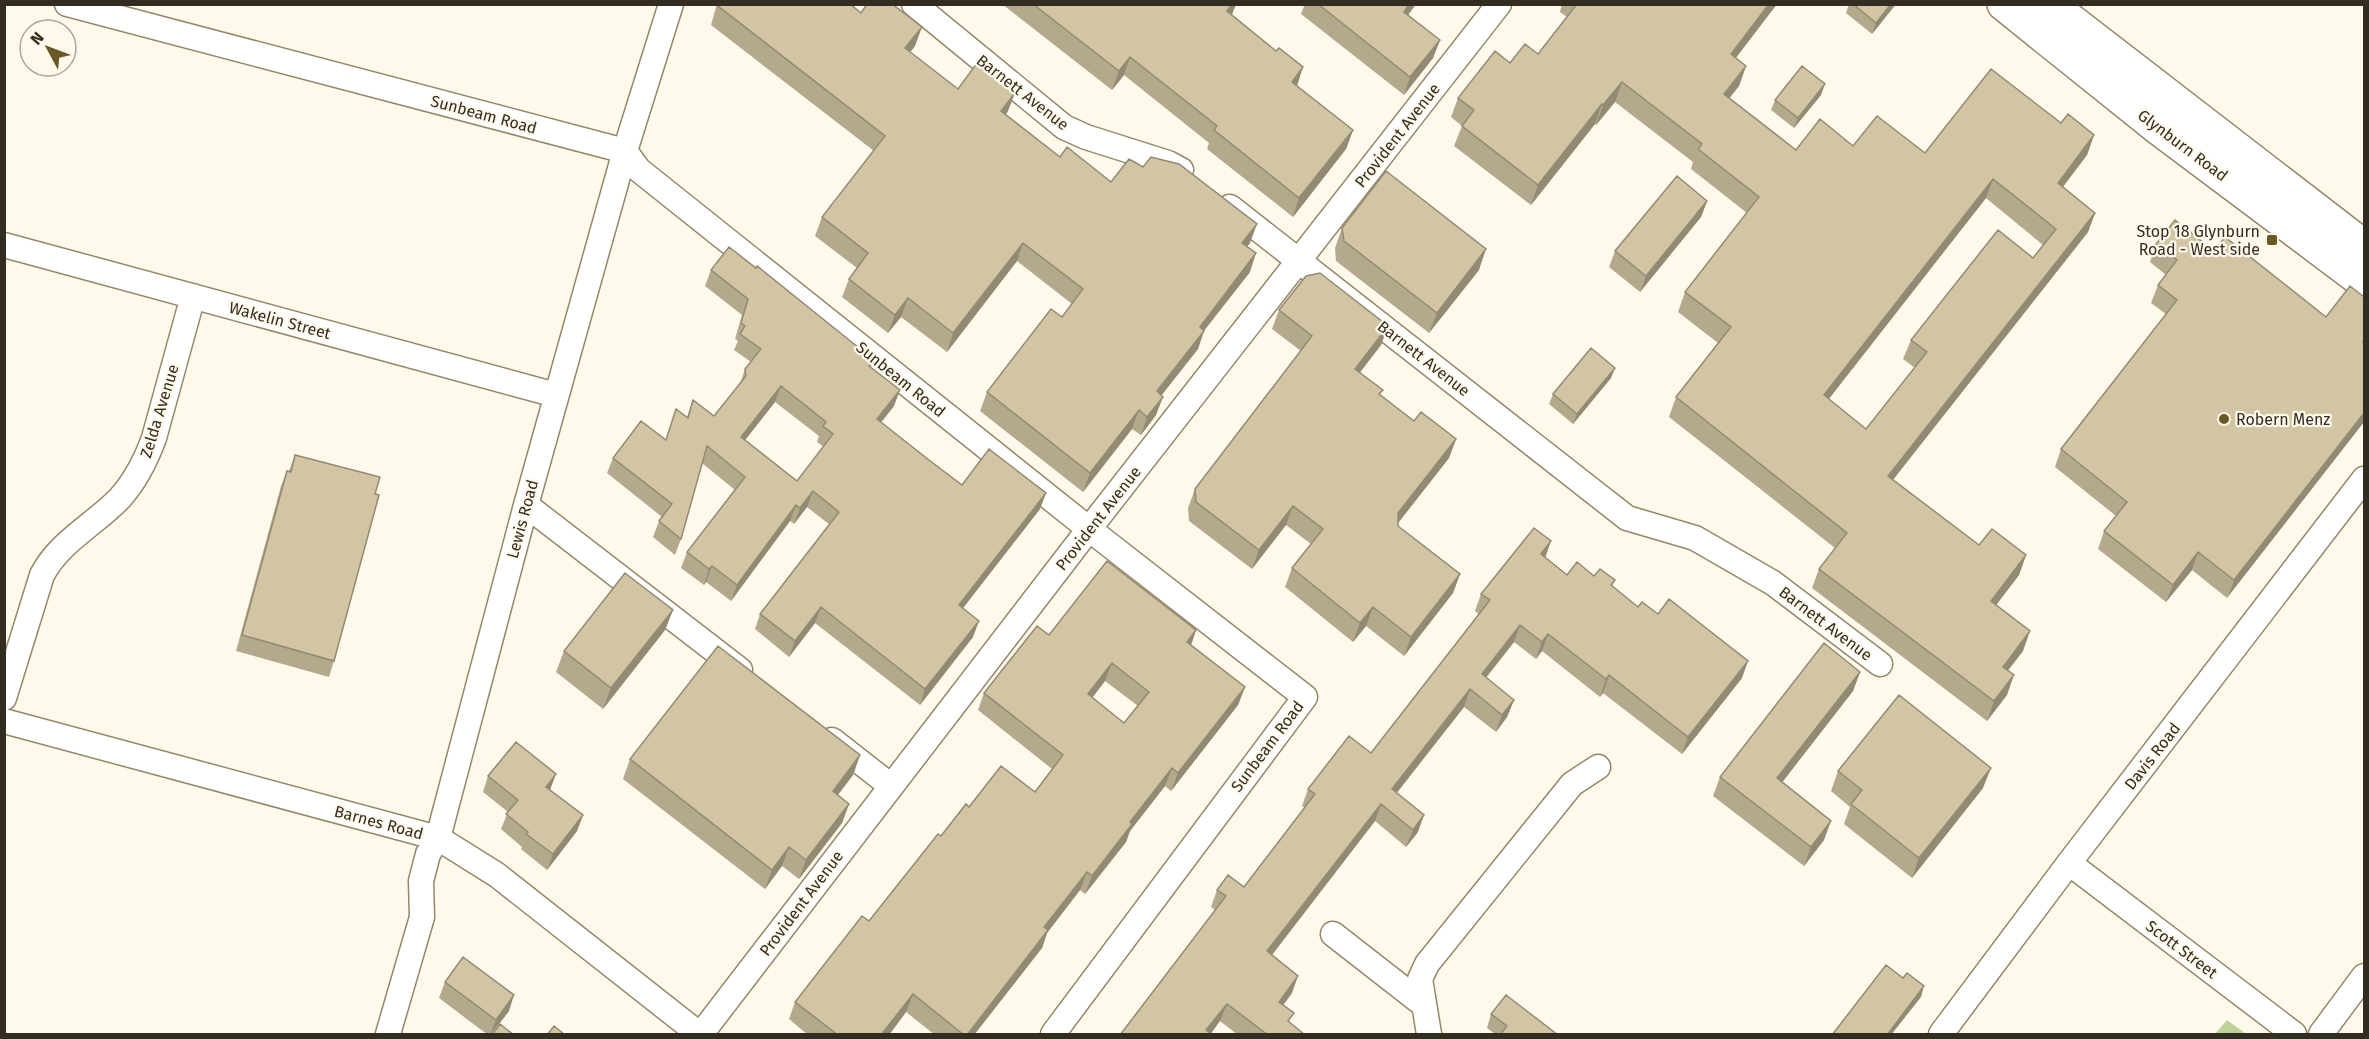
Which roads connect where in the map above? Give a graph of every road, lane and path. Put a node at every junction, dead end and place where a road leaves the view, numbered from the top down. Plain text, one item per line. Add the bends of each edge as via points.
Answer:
1 (67, 4) edge
2 (671, 4) edge
3 (914, 4) edge
4 (1499, 4) edge
5 (2004, 4) edge
6 (2049, 4) edge
7 (625, 151) junction
8 (4, 245) edge
9 (2364, 247) edge
10 (1299, 260) junction
11 (2364, 282) edge
12 (193, 296) junction
13 (556, 396) junction
14 (2364, 479) edge
15 (526, 505) junction
16 (1089, 529) junction
17 (1880, 664) dead end
18 (760, 685) edge
19 (4, 698) edge
20 (4, 721) edge
21 (816, 728) edge
22 (1598, 767) dead end
23 (891, 786) junction
24 (438, 837) junction
25 (2069, 862) junction
26 (1333, 934) dead end
27 (2364, 976) edge
28 (1424, 1005) junction
29 (388, 1035) edge
30 (700, 1035) edge
31 (1053, 1035) edge
32 (1429, 1035) edge
33 (1941, 1035) edge
34 (2294, 1035) edge
35 (2321, 1035) edge

1 - 7 street, Sunbeam Road
2 - 7 street, Lewis Road
3 - 10 street, Barnett Avenue via 1064,127 1168,163
4 - 10 street, Provident Avenue
5 - 11 main road, Glynburn Road via 2156,126
6 - 9 main road, Glynburn Road
7 - 13 street, Lewis Road
7 - 16 street, Sunbeam Road via 639,170
8 - 12 street, Wakelin Street
10 - 16 street, Provident Avenue
10 - 17 street, Barnett Avenue via 1627,518 1695,538 1773,583
12 - 13 street, Wakelin Street
12 - 19 street, Zelda Avenue via 147,456 119,499 50,559
13 - 15 street, Lewis Road
14 - 25 street, Davis Road
15 - 18 street
15 - 24 street, Lewis Road
16 - 23 street, Provident Avenue
16 - 31 street, Sunbeam Road via 1305,697
20 - 24 street, Barnes Road
21 - 23 street
22 - 28 street via 1572,784 1427,964 1420,979
23 - 30 street, Provident Avenue
24 - 29 street, Lewis Road via 428,854 421,881 422,916
24 - 30 street, Barnes Road via 497,874
25 - 33 street, Davis Road
25 - 34 street, Scott Street
26 - 28 street
27 - 35 street
28 - 32 street

